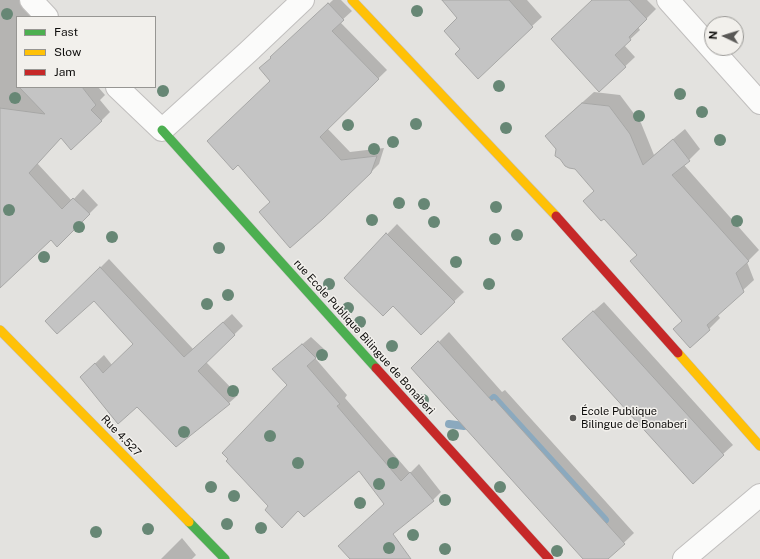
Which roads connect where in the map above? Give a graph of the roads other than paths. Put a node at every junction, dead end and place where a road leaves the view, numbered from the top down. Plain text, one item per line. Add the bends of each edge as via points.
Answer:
1 (31, 0) edge
2 (303, 0) edge
3 (352, 0) edge
4 (668, 0) edge
5 (46, 16) edge
6 (118, 88) edge
7 (760, 103) edge
8 (162, 130) junction
9 (0, 330) edge
10 (760, 446) edge
11 (760, 495) edge
12 (224, 559) edge
13 (549, 559) edge
14 (684, 559) edge

1 - 5 street
2 - 8 street
3 - 10 street via 563,223
4 - 7 street
6 - 8 street
8 - 13 street, rue Ecole Publique Bilingue de Bonaberi
9 - 12 street, Rue 4.527
11 - 14 street

